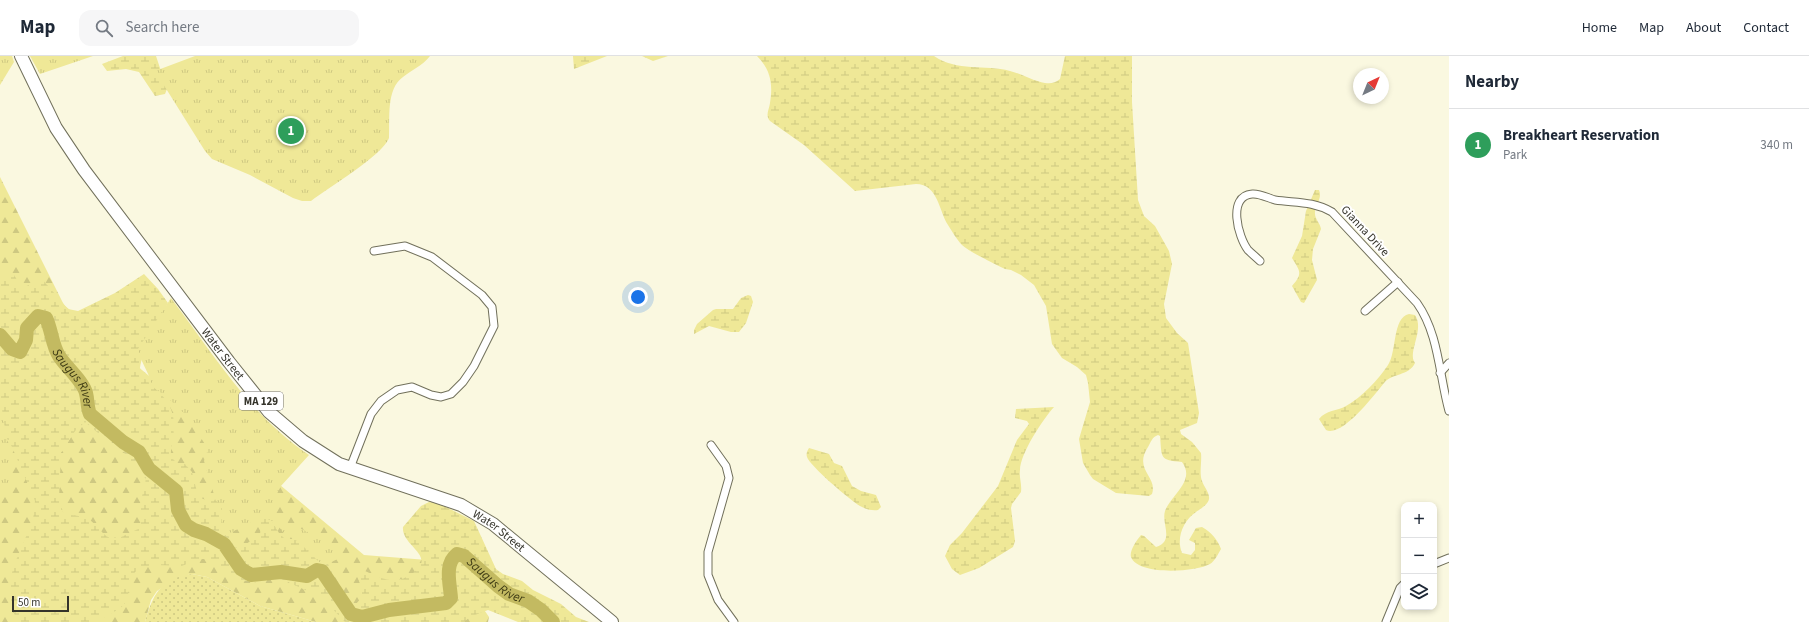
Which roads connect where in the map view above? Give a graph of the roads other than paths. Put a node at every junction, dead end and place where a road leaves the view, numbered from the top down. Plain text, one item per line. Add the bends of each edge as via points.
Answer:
1 (20, 56) edge
2 (374, 251) dead end
3 (1260, 260) dead end
4 (1398, 282) junction
5 (1365, 311) dead end
6 (1449, 363) edge
7 (1440, 373) junction
8 (1449, 411) edge
9 (711, 445) dead end
10 (350, 468) junction
11 (1449, 558) edge
12 (1437, 563) edge
13 (1401, 587) edge
14 (612, 622) edge
15 (734, 622) edge
16 (1386, 622) edge

1 - 10 main road, Water Street / MA 129 via 56,128 84,170 269,412 303,441 339,464
2 - 10 street via 406,246 432,257 482,295 492,306 494,326 474,366 451,394 441,397 412,387 397,390 381,401 371,414
3 - 4 street, Gianna Drive via 1248,249 1236,214 1237,203 1241,198 1253,193 1276,200 1314,204 1332,212
4 - 5 street
4 - 7 street, Gianna Drive via 1427,319
6 - 7 street
7 - 8 street, Gianna Drive
9 - 15 street via 726,466 729,478 708,552 708,575 718,600
10 - 14 main road, Water Street / MA 129 via 461,505 480,516
11 - 12 street
13 - 16 street

